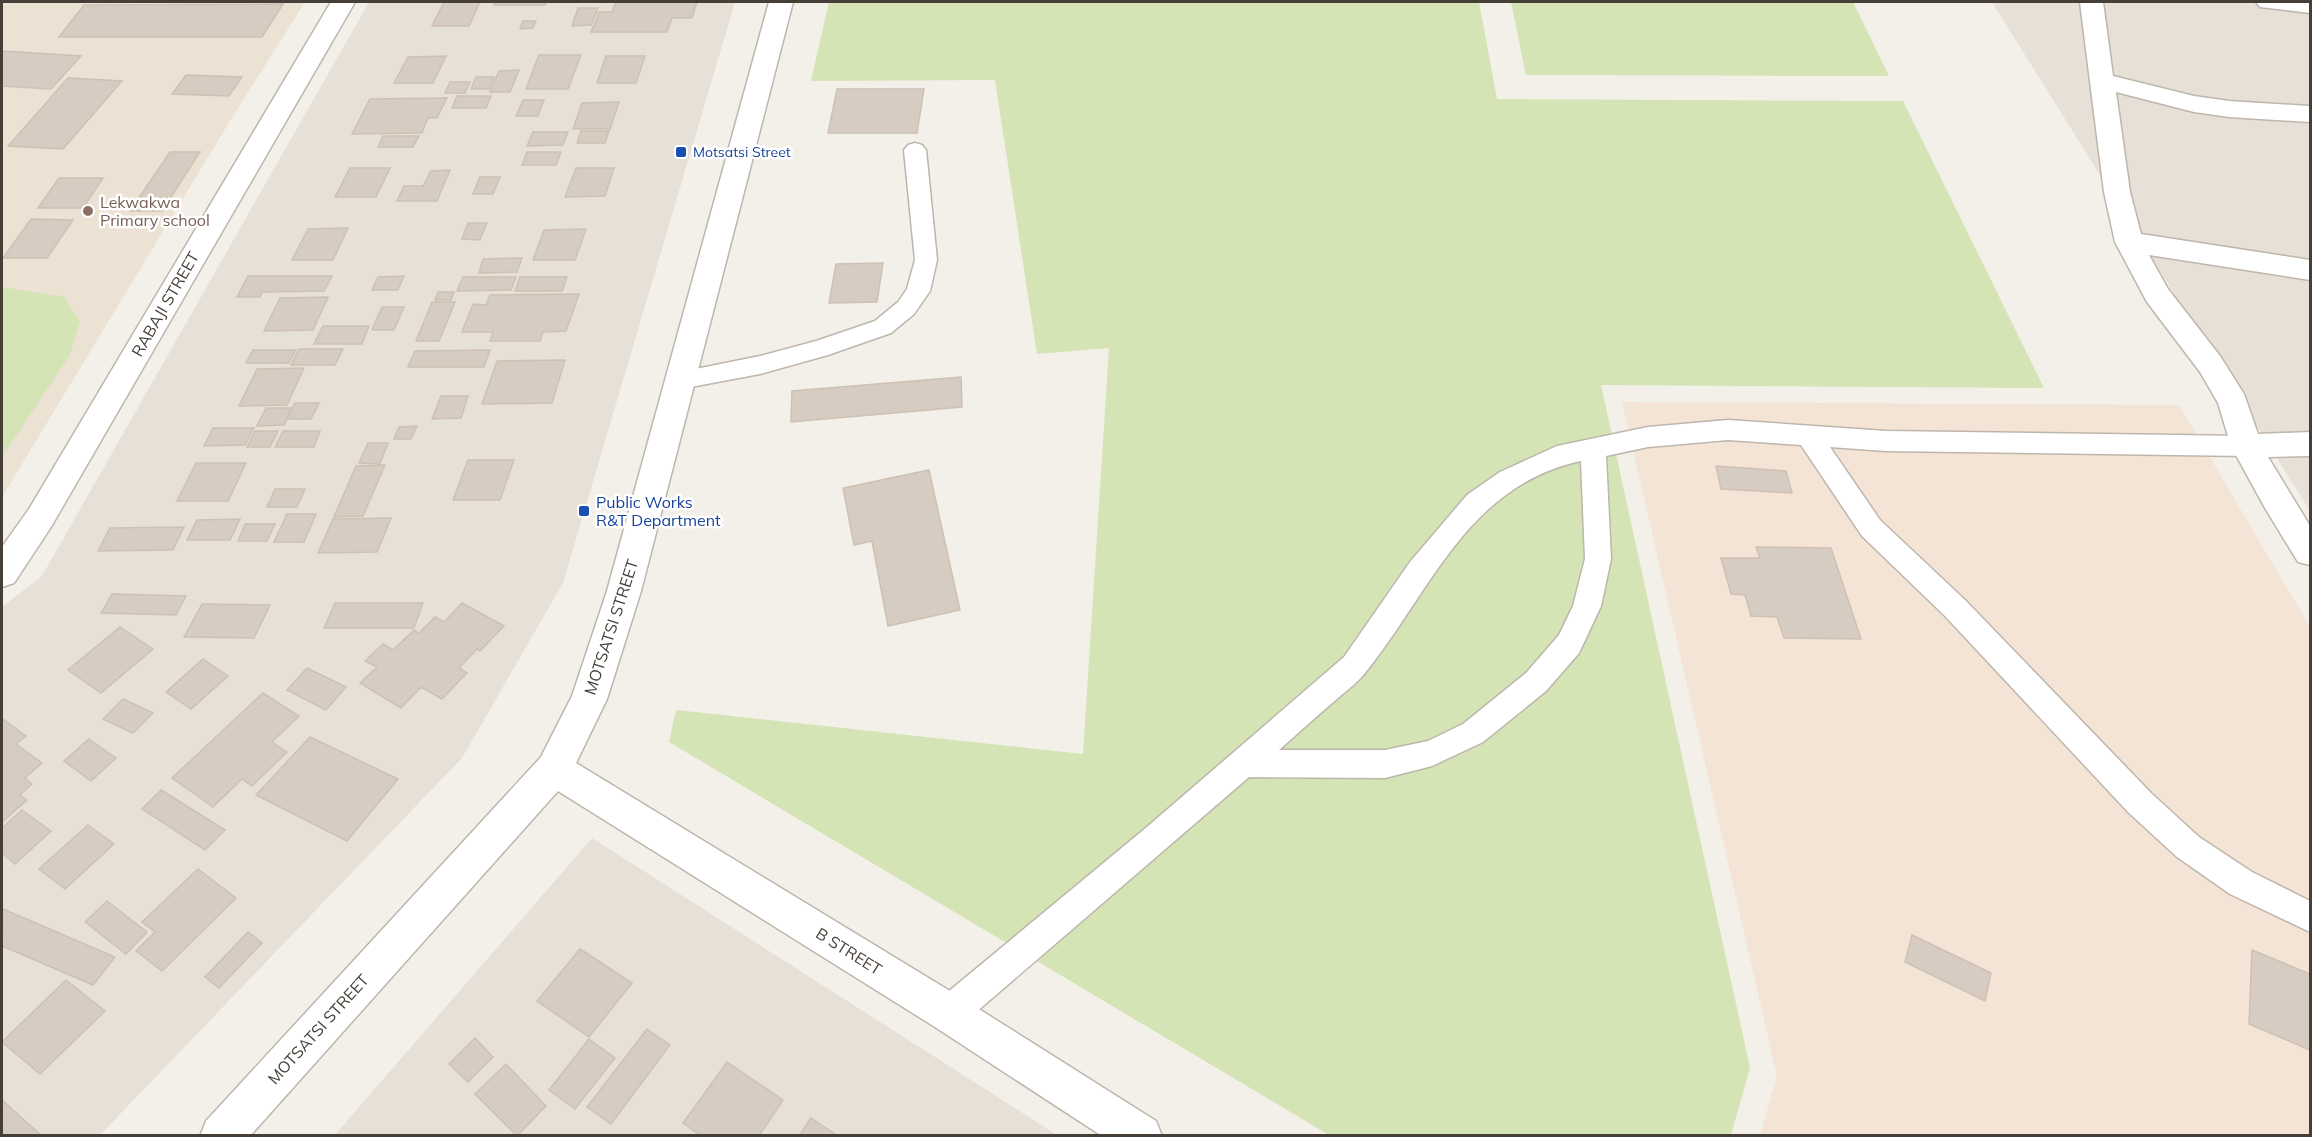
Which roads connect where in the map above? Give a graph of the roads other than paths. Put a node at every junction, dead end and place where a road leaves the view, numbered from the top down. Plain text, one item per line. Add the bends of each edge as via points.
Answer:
1 (343, 2) edge
2 (781, 2) edge
3 (2091, 2) edge
4 (2268, 2) edge
5 (2310, 6) edge
6 (2101, 81) junction
7 (2310, 114) edge
8 (915, 150) dead end
9 (2129, 242) junction
10 (2310, 270) edge
11 (680, 380) junction
12 (1809, 436) junction
13 (2310, 444) edge
14 (2246, 446) junction
15 (1593, 449) junction
16 (2310, 552) edge
17 (2, 573) edge
18 (1243, 763) junction
19 (554, 769) junction
20 (2310, 917) edge
21 (950, 1013) junction
22 (221, 1136) edge
23 (1141, 1136) edge

1 - 17 street, RABAJI STREET via 40,518
2 - 11 street, MOTSATSI STREET
3 - 6 street
4 - 5 street
6 - 7 street via 2194,104
6 - 9 street via 2117,192
8 - 11 lane via 926,260 918,291 906,308 883,327 820,350 760,366
9 - 10 street
9 - 14 street via 2157,295 2210,364 2233,402
11 - 19 street, MOTSATSI STREET via 624,591 588,699
12 - 14 lane via 1887,441
12 - 15 lane via 1728,430 1648,437
12 - 20 lane via 1871,528 1955,608 2140,803 2188,847 2241,884
13 - 14 street
14 - 16 street
15 - 18 lane via 1557,456 1509,478 1476,502 1420,570 1354,666
15 - 18 lane via 1598,559 1587,606 1569,644 1536,682 1473,733 1432,753 1385,764
18 - 21 lane
19 - 21 street, B STREET
19 - 22 street, MOTSATSI STREET
21 - 23 street, B STREET

